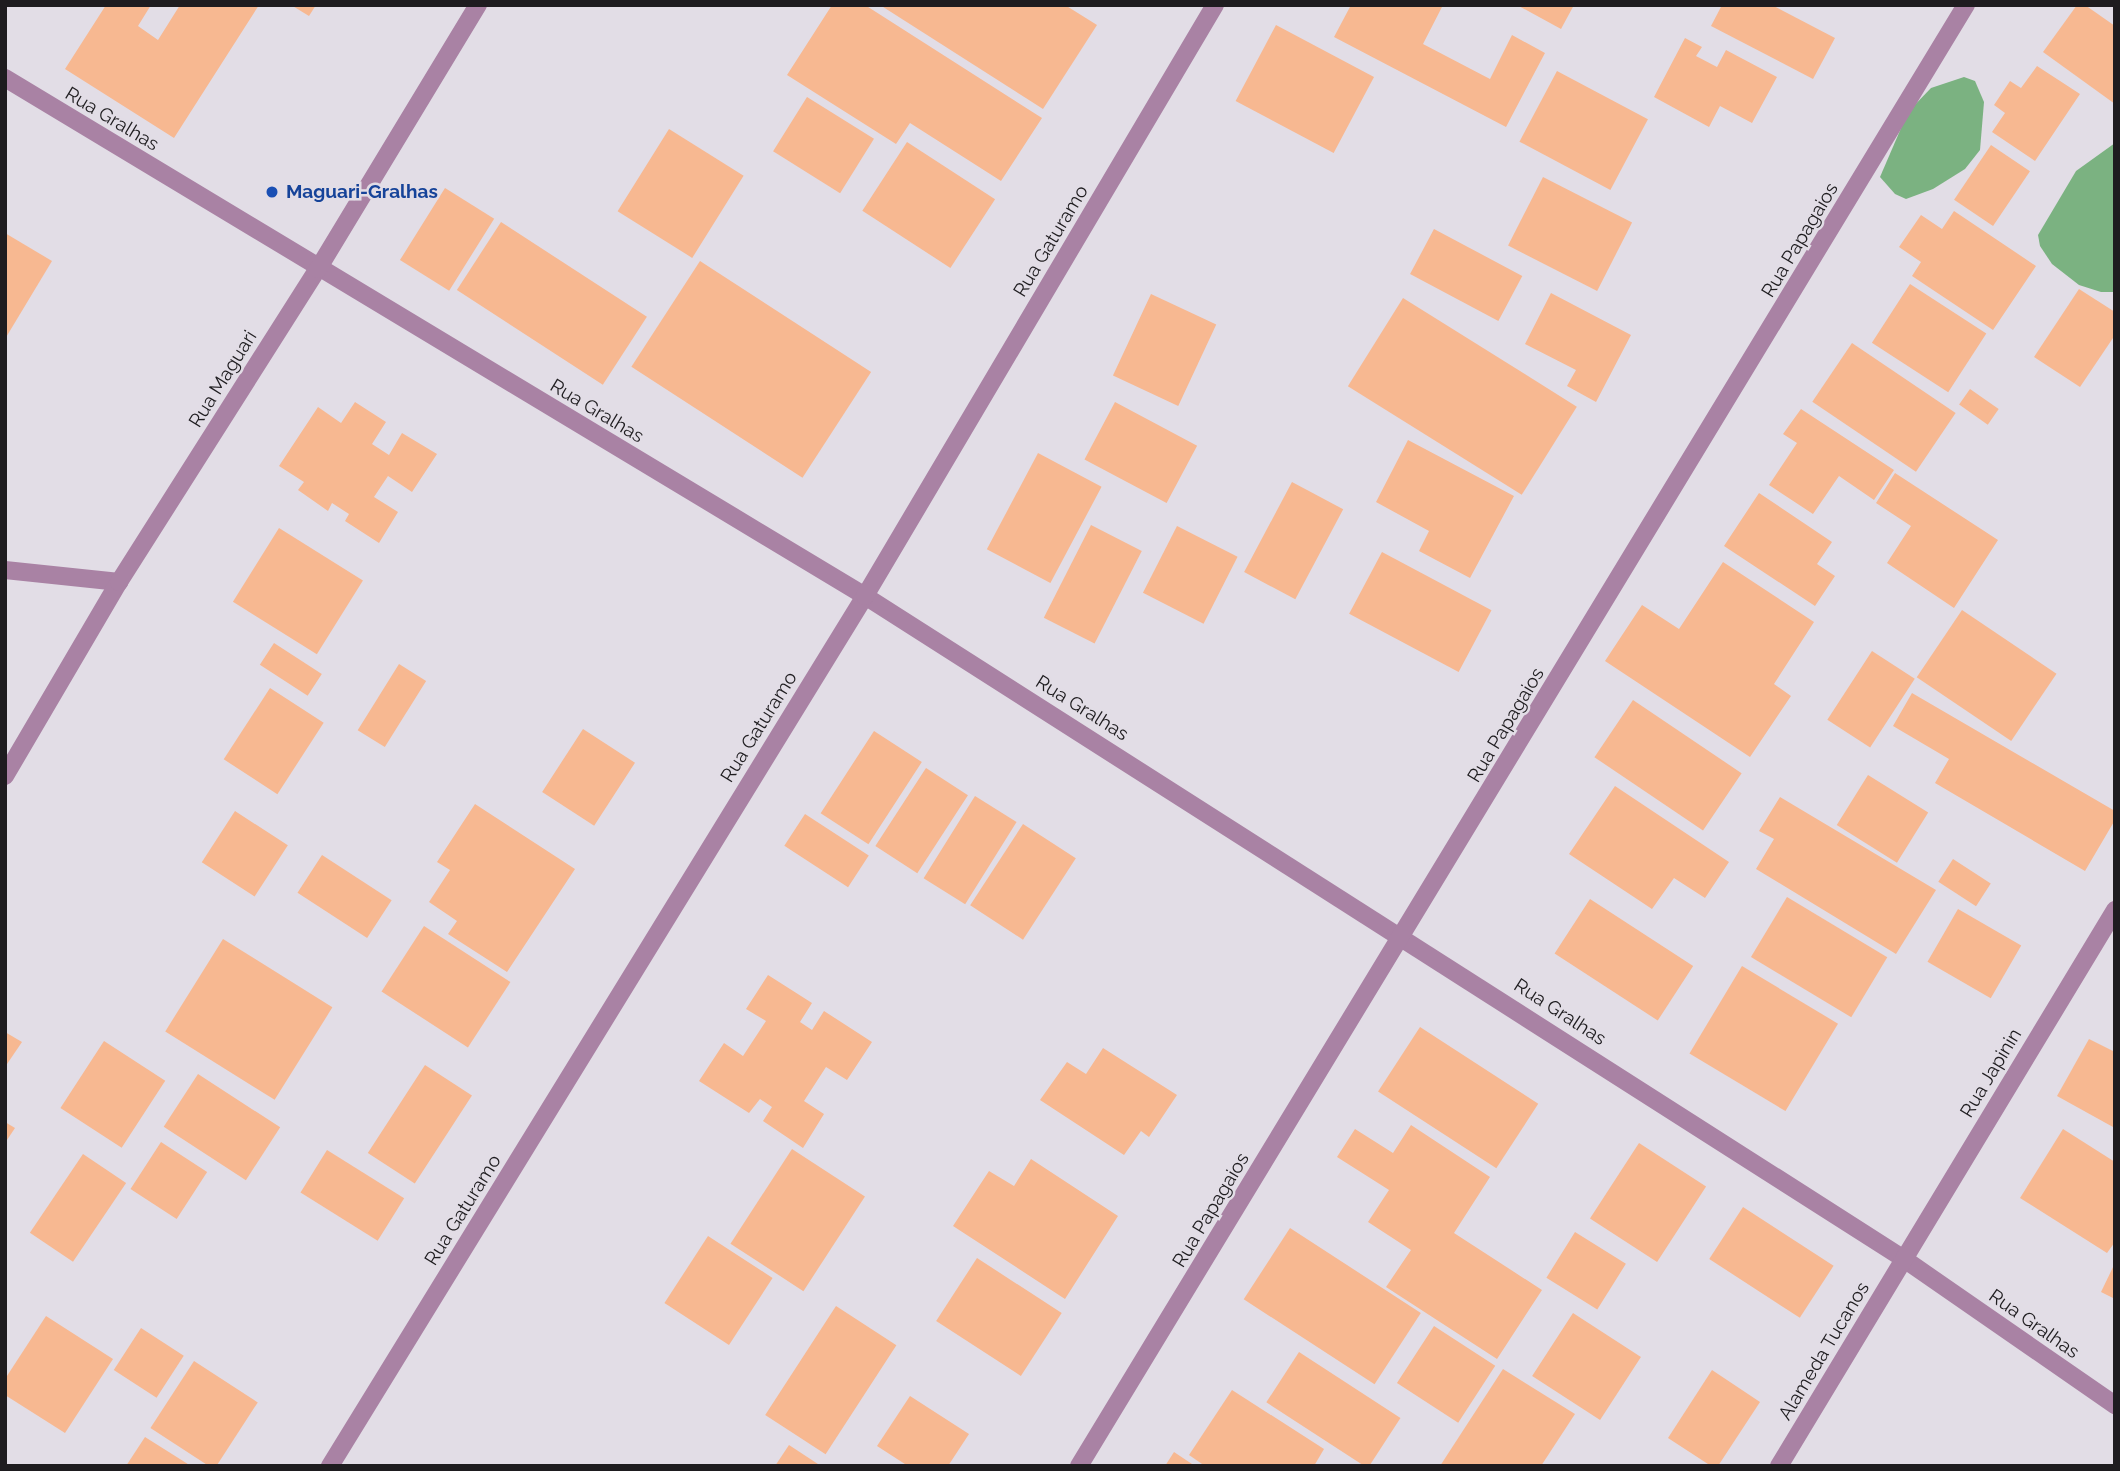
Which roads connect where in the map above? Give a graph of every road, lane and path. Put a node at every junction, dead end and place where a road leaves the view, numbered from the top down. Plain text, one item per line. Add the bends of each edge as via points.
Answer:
1 (478, 5) edge
2 (1215, 5) edge
3 (1966, 5) edge
4 (5, 78) edge
5 (318, 269) junction
6 (5, 570) edge
7 (119, 583) junction
8 (865, 596) junction
9 (5, 776) edge
10 (2115, 910) edge
11 (1403, 935) junction
12 (1904, 1259) junction
13 (2115, 1405) edge
14 (330, 1466) edge
15 (1079, 1466) edge
16 (1779, 1466) edge

1 - 5 street, Rua Maguari
2 - 8 street, Rua Gaturamo
3 - 11 street, Rua Papagaios
4 - 5 street, Rua Gralhas
5 - 7 street, Rua Maguari
5 - 8 street, Rua Gralhas
6 - 7 street
7 - 9 street, Rua Maguari
8 - 11 street, Rua Gralhas
8 - 14 street, Rua Gaturamo
10 - 12 street, Rua Japinin
11 - 12 street, Rua Gralhas
11 - 15 street, Rua Papagaios
12 - 13 street, Rua Gralhas
12 - 16 street, Alameda Tucanos

